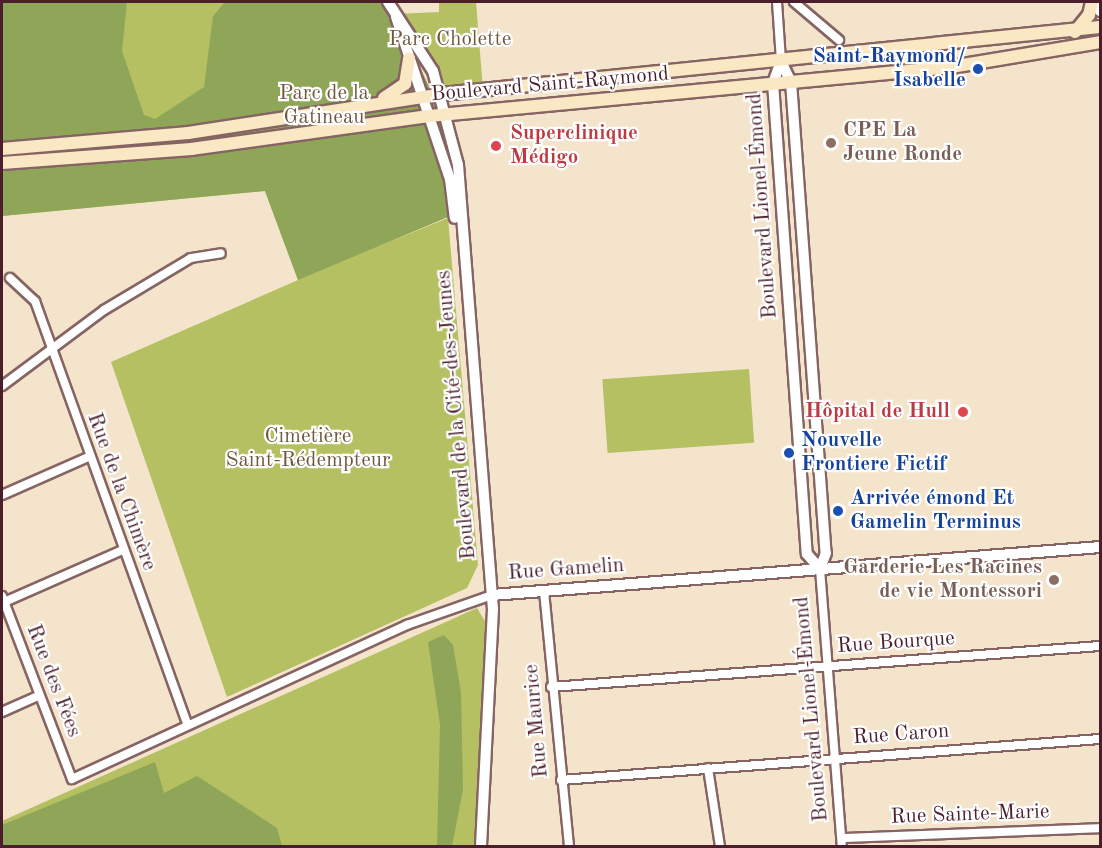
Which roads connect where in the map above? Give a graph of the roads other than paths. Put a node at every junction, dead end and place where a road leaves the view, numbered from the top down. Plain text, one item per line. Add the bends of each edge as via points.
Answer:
1 (387, 2) edge
2 (777, 2) edge
3 (794, 2) edge
4 (1094, 2) edge
5 (1101, 11) edge
6 (395, 14) junction
7 (1101, 27) edge
8 (1075, 32) junction
9 (839, 40) dead end
10 (1101, 42) edge
11 (409, 58) junction
12 (781, 61) junction
13 (791, 82) junction
14 (773, 83) junction
15 (442, 94) junction
16 (424, 97) junction
17 (366, 104) junction
18 (448, 115) junction
19 (429, 116) junction
20 (2, 149) edge
21 (2, 163) edge
22 (460, 232) junction
23 (221, 253) dead end
24 (10, 278) dead end
25 (52, 351) junction
26 (2, 386) edge
27 (88, 457) junction
28 (2, 495) edge
29 (1101, 547) edge
30 (123, 550) junction
31 (820, 569) junction
32 (544, 591) junction
33 (492, 595) junction
34 (2, 600) edge
35 (1101, 646) edge
36 (828, 666) junction
37 (551, 687) junction
38 (38, 696) junction
39 (2, 712) edge
40 (188, 725) junction
41 (1101, 739) edge
42 (836, 758) junction
43 (708, 768) junction
44 (72, 779) joint
45 (561, 780) junction
46 (1101, 828) edge
47 (842, 842) edge
48 (481, 846) edge
49 (569, 846) edge
50 (720, 846) edge

1 - 6 street, Boulevard de la Cité-des-Jeunes
2 - 12 street
3 - 9 street
4 - 5 street
4 - 8 main road
6 - 11 street, Boulevard de la Cité-des-Jeunes
6 - 15 street, Boulevard de la Cité-des-Jeunes via 420,45
7 - 8 main road, Boulevard Saint-Raymond
8 - 12 main road, Boulevard Saint-Raymond
10 - 13 main road, Boulevard Saint-Raymond via 991,63
11 - 16 street, Boulevard de la Cité-des-Jeunes
11 - 17 main road via 402,89
12 - 13 street, Boulevard Lionel-Émond
12 - 14 street, Boulevard Lionel-Émond
12 - 15 main road, Boulevard Saint-Raymond
13 - 14 main road, Boulevard Saint-Raymond
13 - 31 street, Boulevard Lionel-Émond via 826,553
14 - 18 main road, Boulevard Saint-Raymond
14 - 31 street, Boulevard Lionel-Émond via 807,554
15 - 16 main road, Boulevard Saint-Raymond
15 - 18 street, Boulevard de la Cité-des-Jeunes
16 - 17 main road, Boulevard Saint-Raymond
16 - 19 street, Boulevard de la Cité-des-Jeunes
17 - 20 main road, Boulevard Saint-Raymond via 188,133
18 - 19 main road, Boulevard Saint-Raymond
18 - 22 street, Boulevard de la Cité-des-Jeunes via 458,165
19 - 21 main road, Boulevard Saint-Raymond via 191,149
19 - 22 street, Boulevard de la Cité-des-Jeunes
22 - 33 street, Boulevard de la Cité-des-Jeunes
23 - 25 street via 191,258 104,310
24 - 25 street, Rue de la Chimère via 35,301
25 - 26 street
25 - 27 street, Rue de la Chimère
27 - 28 street
27 - 30 street, Rue de la Chimère
29 - 31 street, Rue Gamelin
30 - 34 street
30 - 40 street, Rue de la Chimère
31 - 32 street, Rue Gamelin
31 - 36 street, Boulevard Lionel-Émond
32 - 33 street, Rue Gamelin
32 - 37 street, Rue Maurice
33 - 40 street, Rue Gamelin via 407,625
33 - 48 street, Boulevard de la Cité-des-Jeunes
34 - 38 street, Rue des Fées
35 - 36 street, Rue Bourque
36 - 37 street, Rue Bourque
36 - 42 street, Boulevard Lionel-Émond
37 - 45 street, Rue Maurice
38 - 39 street
38 - 44 street, Rue des Fées
40 - 44 street, Rue Gamelin
41 - 42 street, Rue Caron
42 - 43 street, Rue Caron
42 - 47 street, Boulevard Lionel-Émond
43 - 45 street, Rue Caron
43 - 50 street
45 - 49 street, Rue Maurice
46 - 47 street, Rue Sainte-Marie

